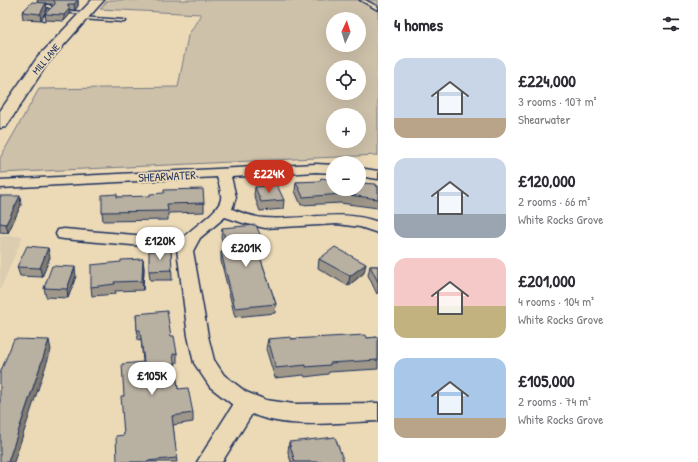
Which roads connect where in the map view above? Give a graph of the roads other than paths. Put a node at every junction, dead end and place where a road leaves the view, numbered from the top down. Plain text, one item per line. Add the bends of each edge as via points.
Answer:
1 (98, 0) edge
2 (362, 0) edge
3 (34, 6) edge
4 (378, 9) edge
5 (80, 14) junction
6 (44, 19) edge
7 (124, 21) dead end
8 (0, 122) edge
9 (326, 169) edge
10 (223, 173) junction
11 (366, 173) edge
12 (378, 175) edge
13 (0, 184) edge
14 (223, 211) junction
15 (378, 228) edge
16 (64, 234) dead end
17 (187, 245) junction
18 (247, 402) junction
19 (378, 412) edge
20 (209, 462) edge

1 - 5 main road, MILL LANE
2 - 4 lane
3 - 6 lane via 52,7 54,11
5 - 7 lane
5 - 8 main road, MILL LANE via 42,61
9 - 10 street, SHEARWATER
10 - 13 street, SHEARWATER
10 - 14 street via 228,199
11 - 12 street
14 - 15 street via 265,223 339,219 368,222
14 - 17 street via 194,234
16 - 17 street
17 - 18 street via 186,260 204,364 217,381
18 - 19 street via 264,410 294,414
18 - 20 street

